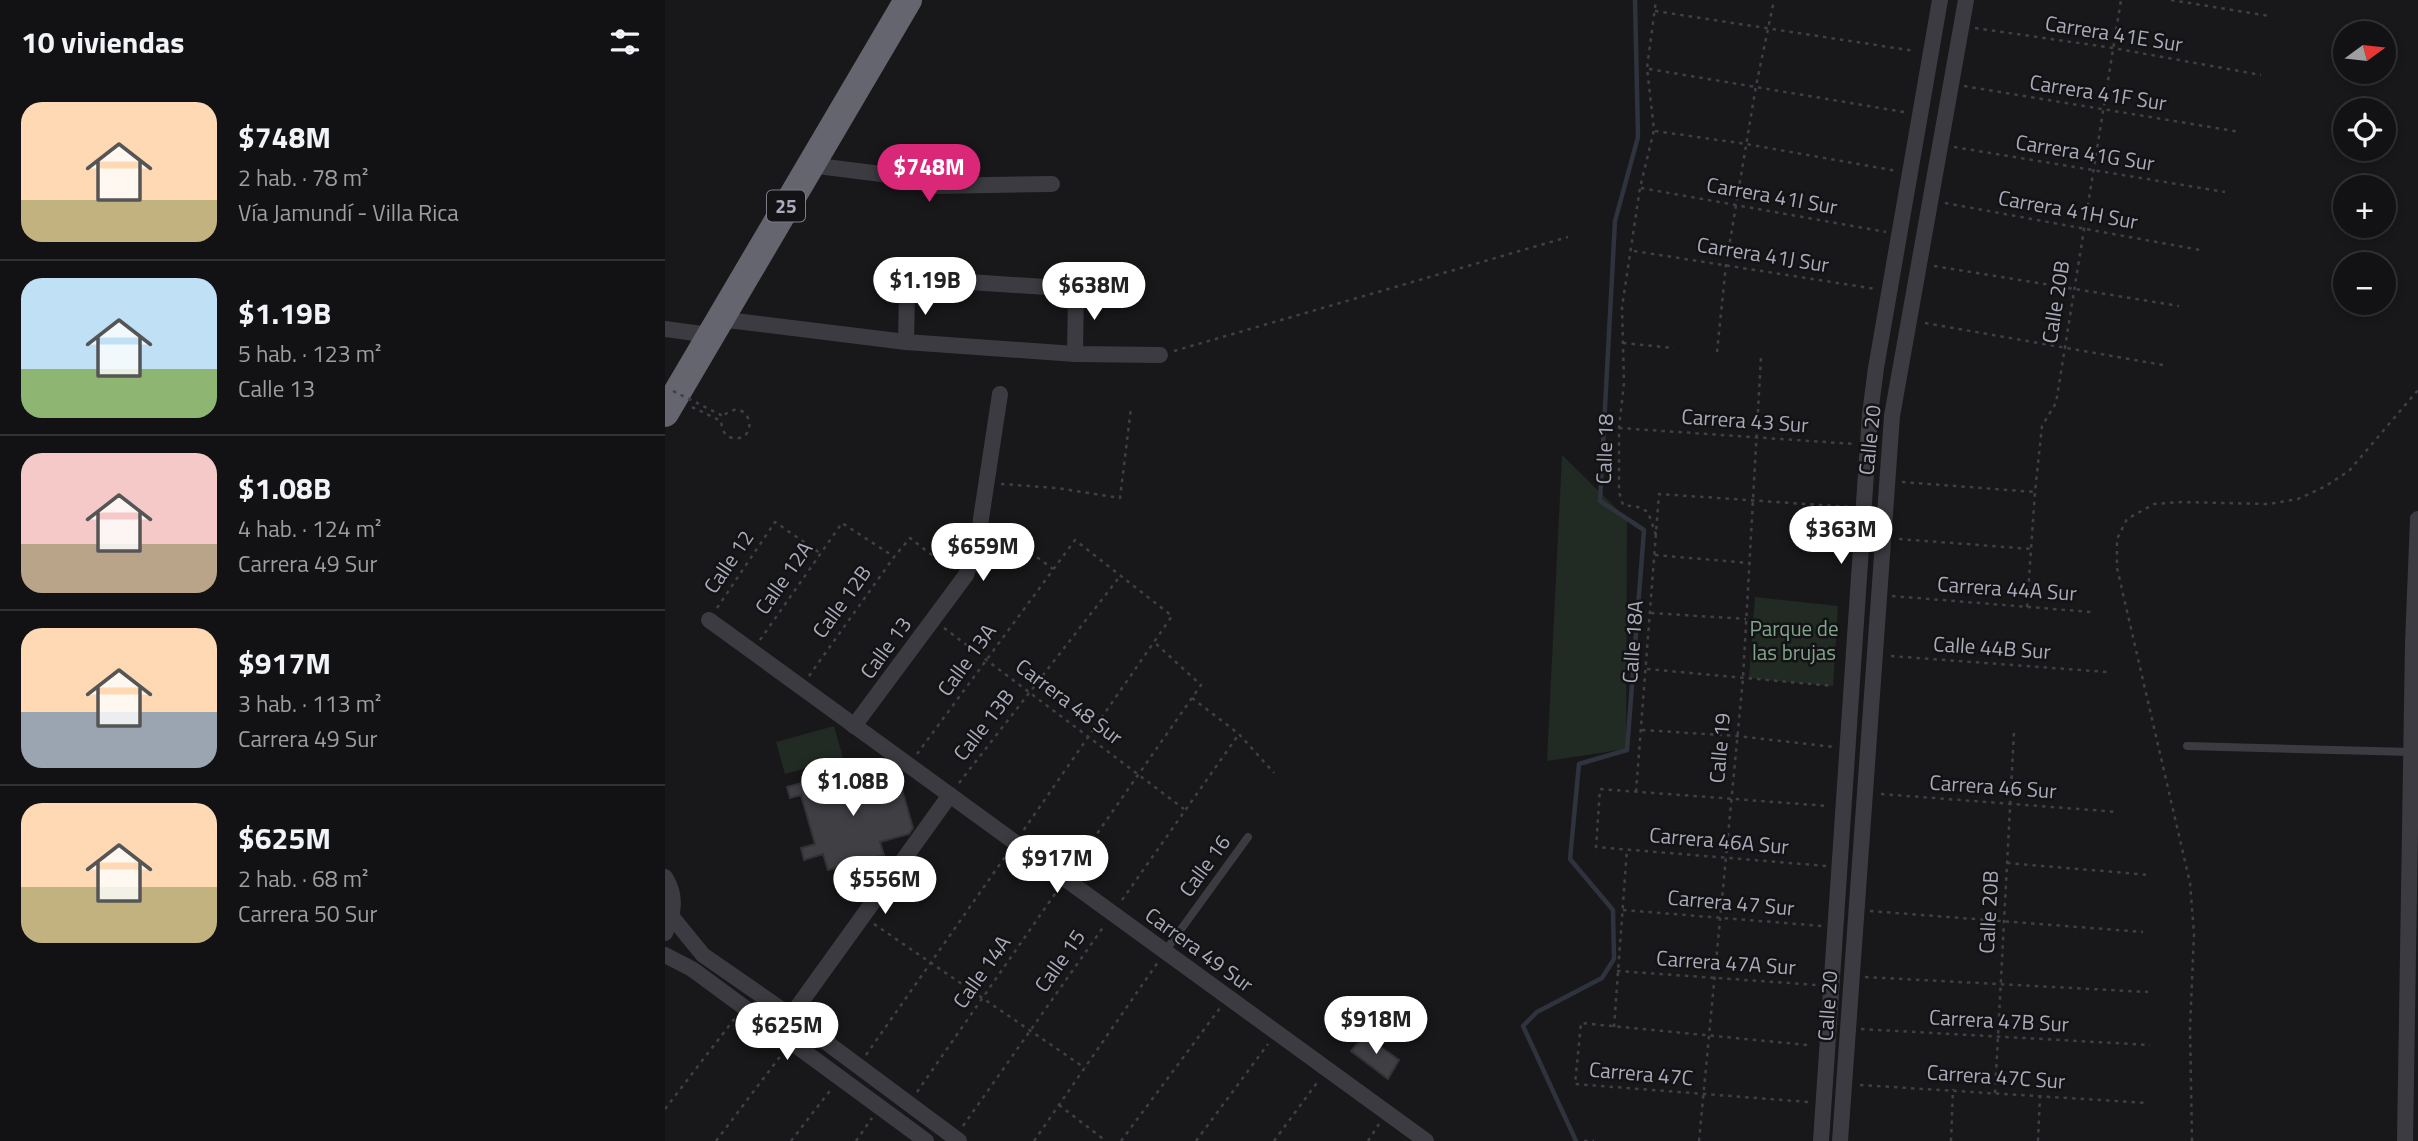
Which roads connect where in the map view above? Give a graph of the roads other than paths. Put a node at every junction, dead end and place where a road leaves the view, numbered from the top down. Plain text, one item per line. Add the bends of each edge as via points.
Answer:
1 (908, 0) edge
2 (1940, 0) edge
3 (1966, 0) edge
4 (810, 165) junction
5 (1052, 184) dead end
6 (1136, 287) dead end
7 (1076, 289) junction
8 (714, 327) junction
9 (665, 329) edge
10 (906, 342) junction
11 (1076, 354) junction
12 (1160, 355) road end
13 (1000, 394) dead end
14 (671, 400) edge
15 (2418, 519) edge
16 (2417, 544) edge
17 (709, 620) road end
18 (2416, 620) edge
19 (2415, 689) edge
20 (855, 726) junction
21 (2187, 746) dead end
22 (2415, 753) edge
23 (950, 795) junction
24 (2414, 827) edge
25 (1248, 837) dead end
26 (665, 877) edge
27 (2413, 900) edge
28 (672, 917) junction
29 (665, 933) edge
30 (1166, 950) junction
31 (665, 955) edge
32 (2413, 974) edge
33 (790, 1016) junction
34 (2412, 1066) edge
35 (2409, 1138) edge
36 (957, 1139) edge
37 (926, 1141) edge
38 (1426, 1141) edge
39 (1821, 1141) edge
40 (1840, 1141) edge

1 - 4 highway, 25
2 - 39 street, Calle 20 via 1876,368
3 - 40 street, Calle 20 via 1892,416
4 - 5 street via 913,179 933,186
4 - 8 highway, 25
6 - 7 street
7 - 10 street via 923,279 912,283 907,293
7 - 11 street
8 - 9 street
8 - 10 street
8 - 14 highway, 25
10 - 11 street
11 - 12 street
13 - 20 street, Calle 13 via 977,545 966,575
15 - 16 street
16 - 18 street
17 - 20 street, Carrera 49 Sur
18 - 19 street
19 - 22 street
20 - 23 street, Carrera 49 Sur
21 - 22 lane
22 - 24 street
23 - 30 street, Carrera 49 Sur
23 - 33 street
24 - 27 street
25 - 30 lane, Calle 16
26 - 28 street via 674,901
27 - 32 street
28 - 29 street
28 - 33 street via 703,955
30 - 38 street, Carrera 49 Sur
31 - 37 street via 692,969
32 - 34 street
33 - 36 street
34 - 35 street

